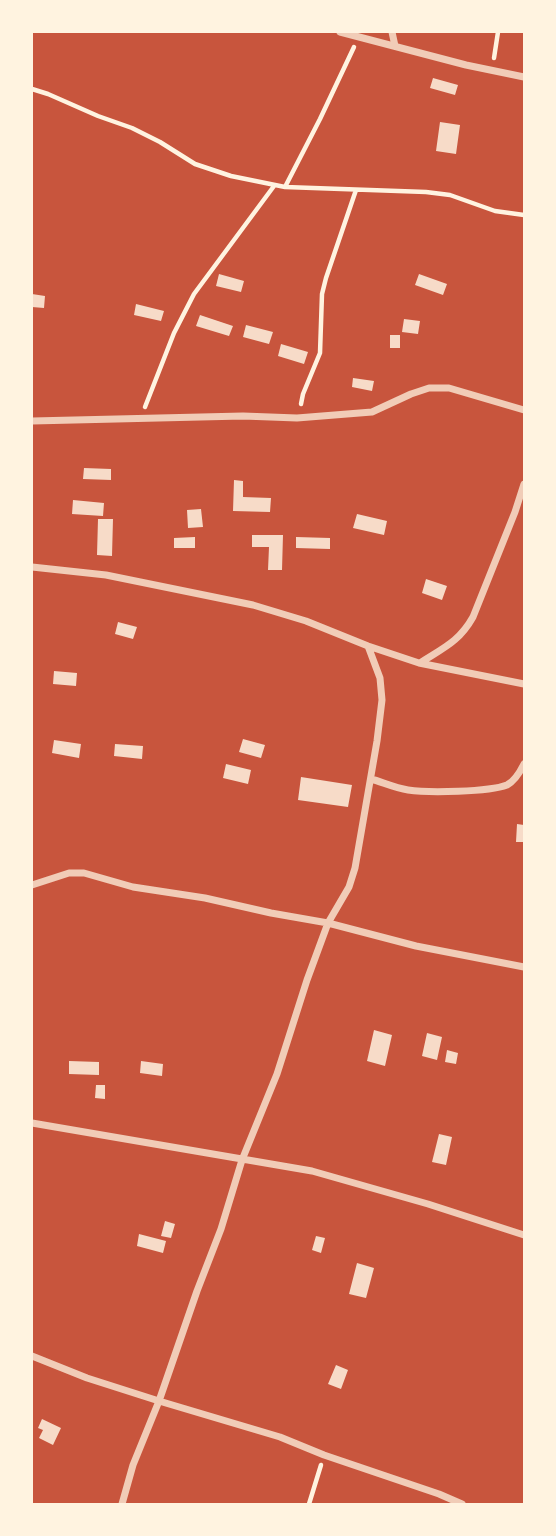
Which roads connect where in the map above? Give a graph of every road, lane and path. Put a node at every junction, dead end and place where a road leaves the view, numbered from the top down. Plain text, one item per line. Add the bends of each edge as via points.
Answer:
1 (340, 32) edge
2 (392, 32) edge
3 (498, 32) edge
4 (359, 37) junction
5 (395, 46) junction
6 (492, 70) junction
7 (524, 77) edge
8 (32, 89) edge
9 (274, 186) junction
10 (285, 187) junction
11 (356, 190) junction
12 (524, 215) edge
13 (524, 410) edge
14 (141, 418) junction
15 (297, 418) junction
16 (32, 421) edge
17 (524, 484) edge
18 (32, 567) edge
19 (368, 646) junction
20 (419, 663) junction
21 (524, 684) edge
22 (524, 764) edge
23 (371, 779) junction
24 (32, 885) edge
25 (328, 922) junction
26 (524, 967) edge
27 (32, 1122) edge
28 (242, 1160) junction
29 (524, 1235) edge
30 (32, 1356) edge
31 (159, 1401) junction
32 (324, 1455) junction
33 (122, 1504) edge
34 (309, 1504) edge
35 (462, 1504) edge

1 - 4 street
2 - 5 street
3 - 6 path
4 - 5 street
4 - 10 path
5 - 6 street
6 - 7 street
8 - 9 path via 132,128 195,164
9 - 10 path
9 - 14 path via 194,294
10 - 11 path
11 - 12 path via 450,195 495,211
11 - 15 path via 326,278 320,353
13 - 15 street via 449,388 429,388 372,412
14 - 15 street
14 - 16 street
17 - 20 street via 465,630
18 - 19 street via 106,575 253,605
19 - 20 street
19 - 23 street via 380,678 382,700
20 - 21 street
22 - 23 street via 507,784 486,789 404,790
23 - 25 street via 355,868
24 - 25 street via 84,873 133,887
25 - 26 street via 416,946
25 - 28 street via 277,1074
27 - 28 street
28 - 29 street via 312,1171
28 - 31 street
30 - 31 street
31 - 32 street
31 - 33 street via 132,1465
32 - 34 path
32 - 35 street

